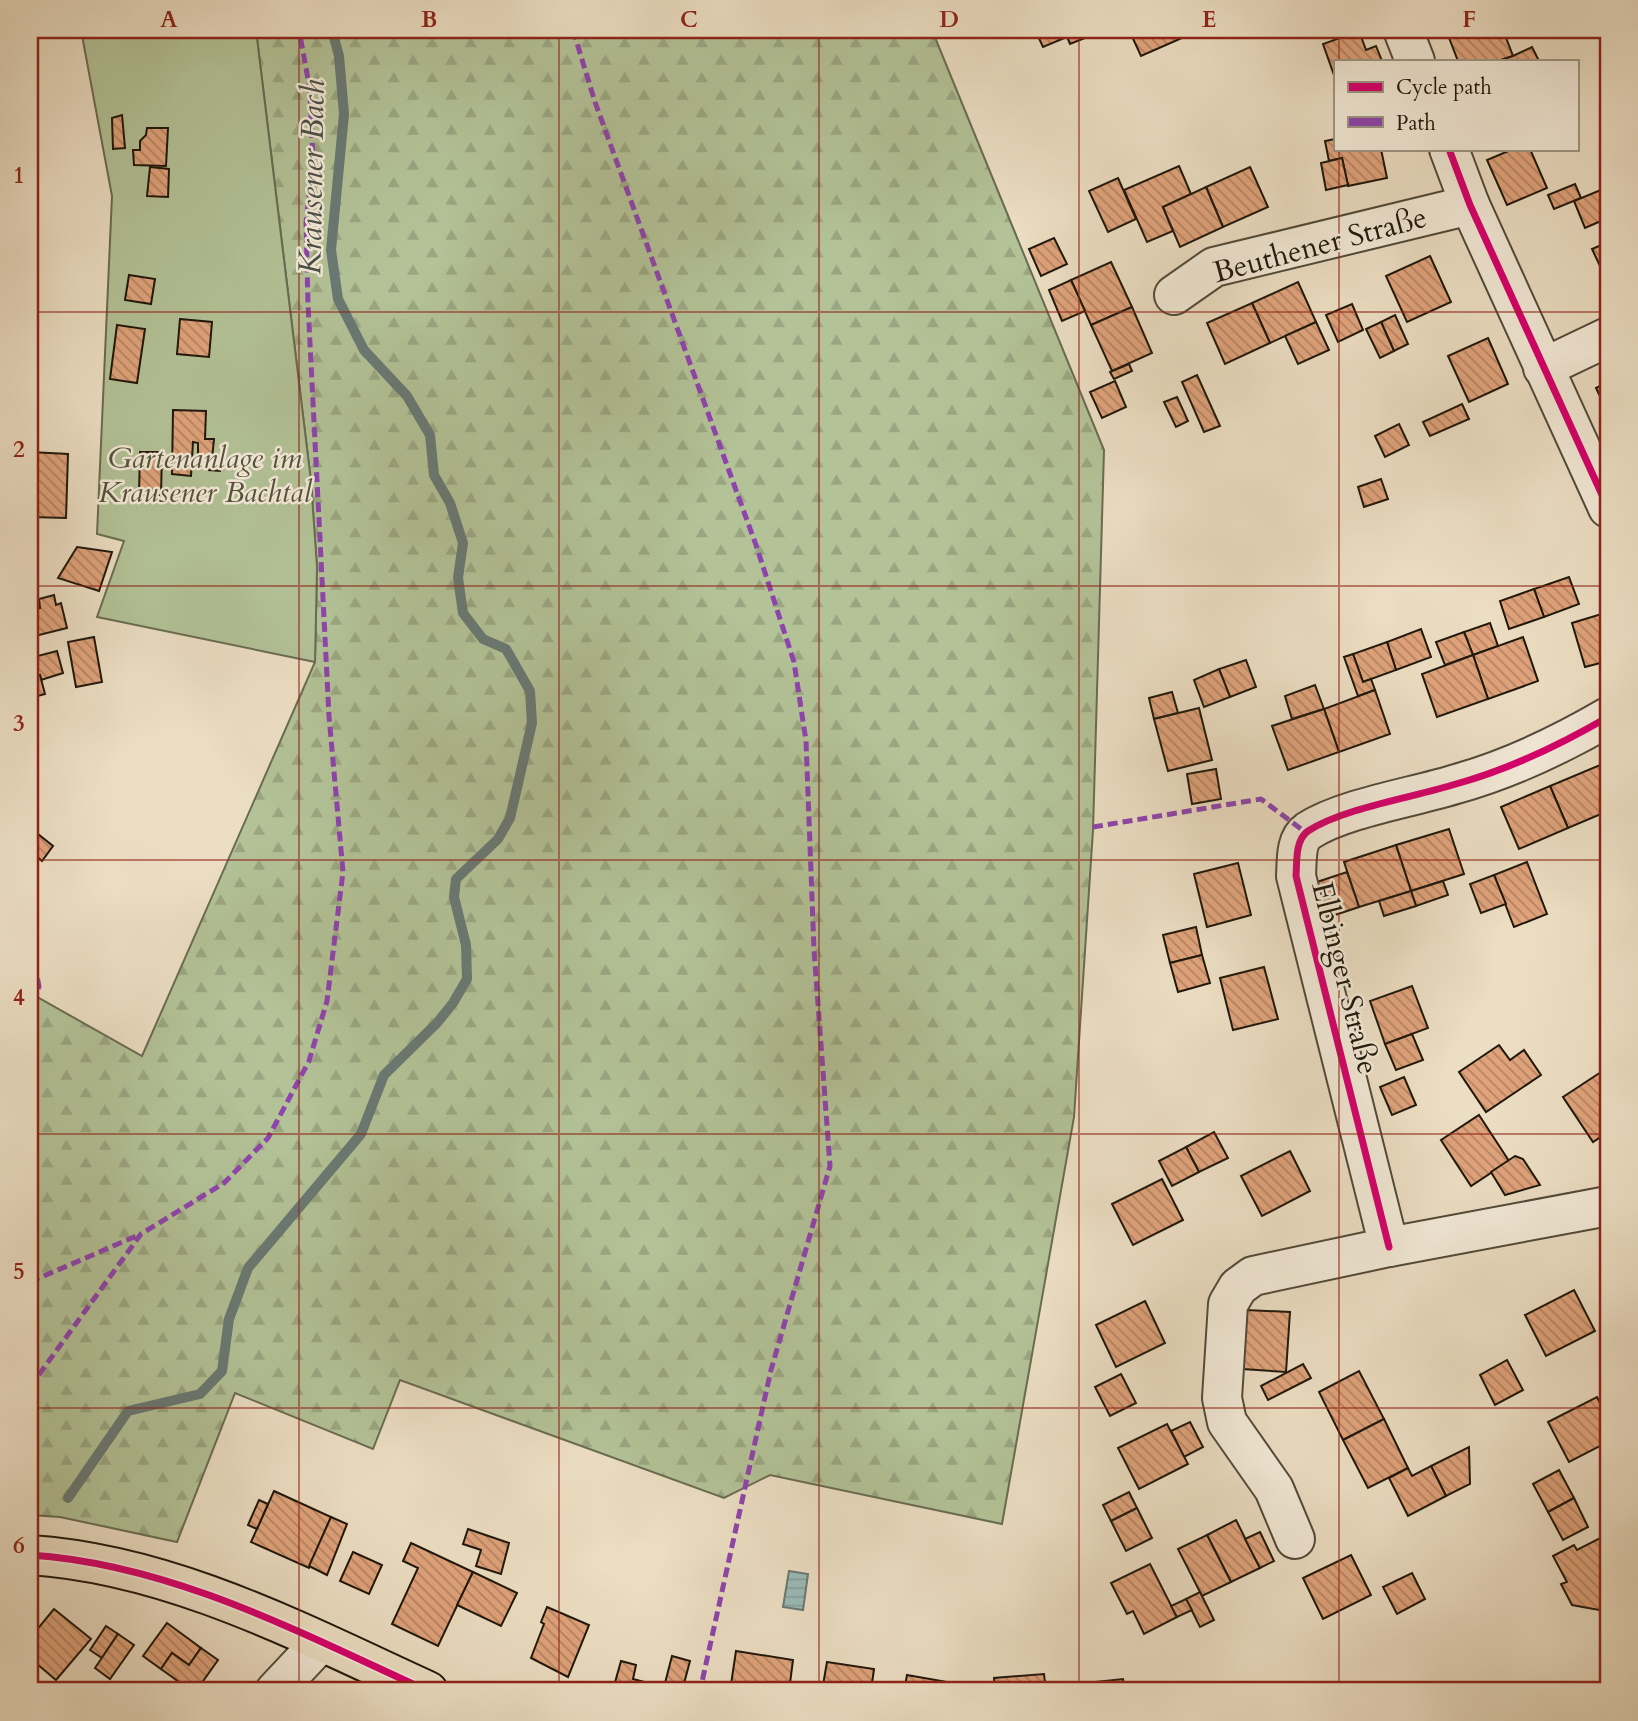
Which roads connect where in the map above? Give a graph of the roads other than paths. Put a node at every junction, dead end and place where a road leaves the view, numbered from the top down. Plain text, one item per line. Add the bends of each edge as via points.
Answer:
1 (1403, 30) edge
2 (1415, 60) edge
3 (1449, 150) edge
4 (1470, 205) junction
5 (1174, 295) dead end
6 (1608, 337) edge
7 (1543, 368) junction
8 (1608, 508) edge
9 (1608, 717) edge
10 (1608, 1206) edge
11 (1389, 1247) junction
12 (1295, 1539) dead end
13 (30, 1555) edge
14 (321, 1642) junction
15 (275, 1691) edge
16 (428, 1691) edge

1 - 2 street
3 - 4 street
4 - 5 street, Beuthener Straße via 1214,267
4 - 7 street
6 - 7 street
7 - 8 street
9 - 11 street, Elbinger Straße via 1505,768 1334,819 1305,832 1298,847 1296,876
10 - 11 street
11 - 12 street via 1253,1276 1238,1287 1228,1304 1222,1398 1227,1422 1274,1489
13 - 14 main road via 116,1568 187,1587
14 - 15 street
14 - 16 main road

